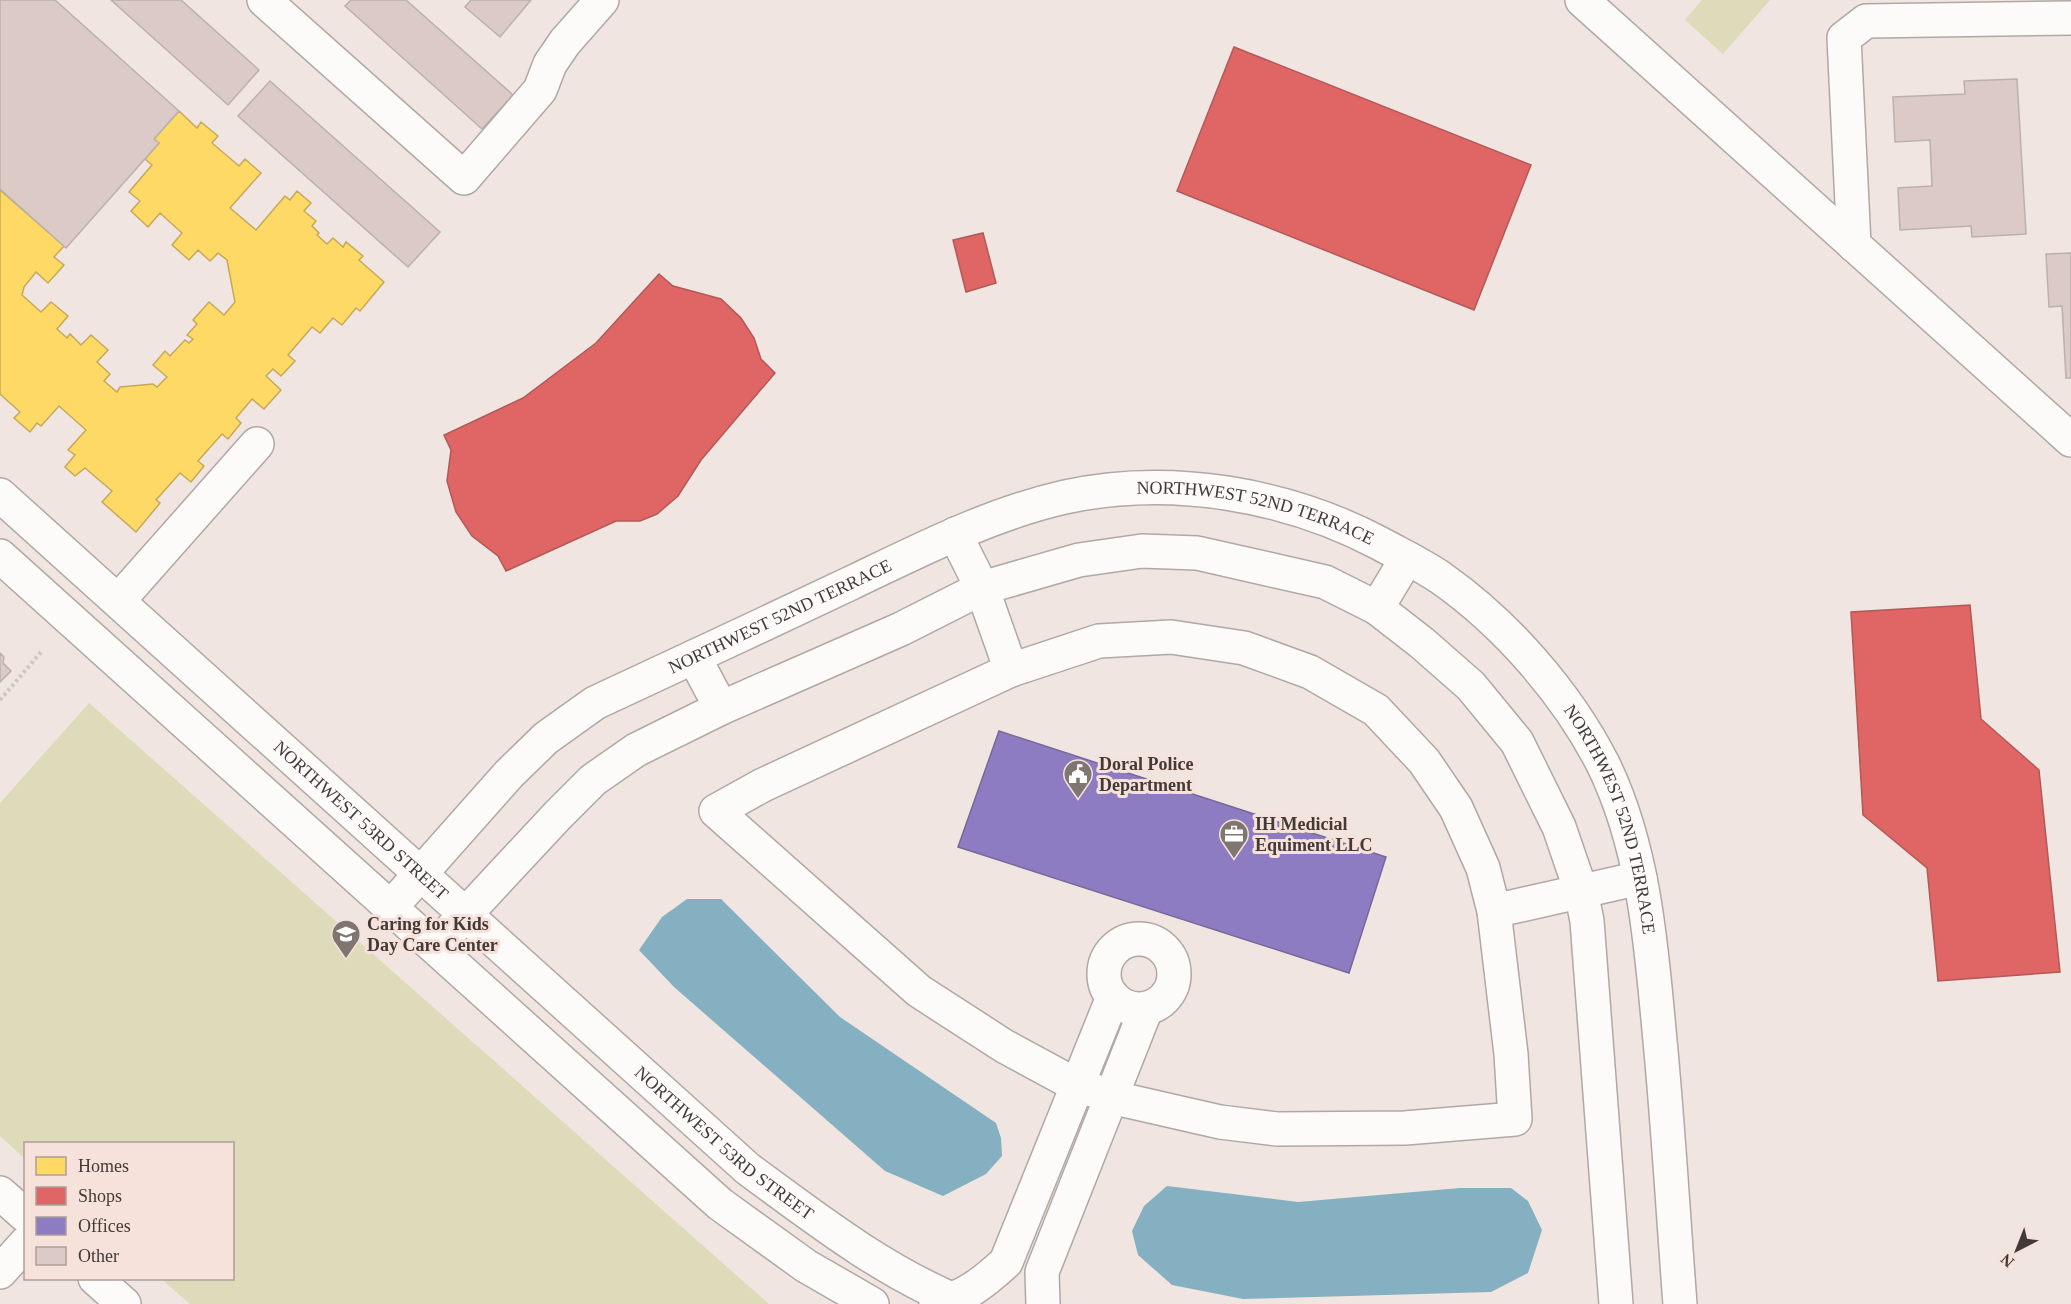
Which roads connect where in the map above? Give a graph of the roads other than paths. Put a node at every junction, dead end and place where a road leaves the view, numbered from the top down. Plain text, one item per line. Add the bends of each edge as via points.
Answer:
1 (264, 0) edge
2 (602, 0) edge
3 (1582, 0) edge
4 (2071, 18) edge
5 (1854, 245) junction
6 (2071, 440) edge
7 (256, 444) dead end
8 (0, 495) edge
9 (955, 534) junction
10 (0, 556) edge
11 (1407, 558) junction
12 (982, 588) junction
13 (118, 601) junction
14 (1377, 608) junction
15 (694, 657) junction
16 (1011, 670) junction
17 (721, 708) junction
18 (421, 874) junction
19 (1640, 878) junction
20 (1581, 891) junction
21 (391, 907) junction
22 (1494, 911) junction
23 (465, 914) junction
24 (435, 947) junction
25 (1113, 997) junction
26 (1146, 1009) junction
27 (1076, 1085) junction
28 (1112, 1096) junction
29 (0, 1193) edge
30 (24, 1214) edge
31 (24, 1245) edge
32 (0, 1272) edge
33 (948, 1303) edge
34 (872, 1304) edge
35 (1043, 1304) edge
36 (1616, 1304) edge
37 (1680, 1304) edge

1 - 2 street via 464,178 540,90 550,64 565,42
3 - 5 street
4 - 5 street via 1866,21 1844,38
5 - 6 street
7 - 13 street
8 - 13 street, NORTHWEST 53RD STREET
9 - 11 street, NORTHWEST 52ND TERRACE via 1064,497 1143,487 1210,491 1287,506 1350,527
9 - 12 street
9 - 15 street, NORTHWEST 52ND TERRACE
10 - 21 street
11 - 14 street
11 - 19 street, NORTHWEST 52ND TERRACE via 1441,578 1489,618 1539,669 1571,709 1603,764 1620,806
12 - 14 street via 1079,560 1142,551 1197,553 1325,582
12 - 16 street
12 - 17 street via 901,629
13 - 18 street, NORTHWEST 53RD STREET
14 - 20 street via 1471,686 1517,742 1559,827
15 - 17 street
15 - 18 street, NORTHWEST 52ND TERRACE via 595,703 546,738 508,774
16 - 22 street via 1099,641 1171,637 1244,648 1310,672 1376,710 1424,761 1456,808 1483,868
16 - 27 street via 763,785 716,811 919,991 1004,1046
17 - 23 street via 636,750 594,780
18 - 21 street, NORTHWEST 52ND TERRACE
18 - 23 street, NORTHWEST 53RD STREET
19 - 20 street
19 - 37 street, NORTHWEST 52ND TERRACE via 1661,1050
20 - 22 street
20 - 36 street via 1587,921
21 - 24 street
22 - 28 street via 1515,1119 1405,1128 1277,1129 1220,1122
23 - 24 street
23 - 33 street, NORTHWEST 53RD STREET via 748,1170 845,1240
24 - 34 street via 720,1204 806,1266
25 - 26 street via 1127,1007
25 - 26 street via 1104,976 1110,954 1129,941 1151,941 1169,956 1174,977 1166,998
25 - 27 street
26 - 28 street
27 - 28 street
27 - 33 street via 1006,1262
28 - 35 street via 1042,1272
29 - 30 street
31 - 32 street

